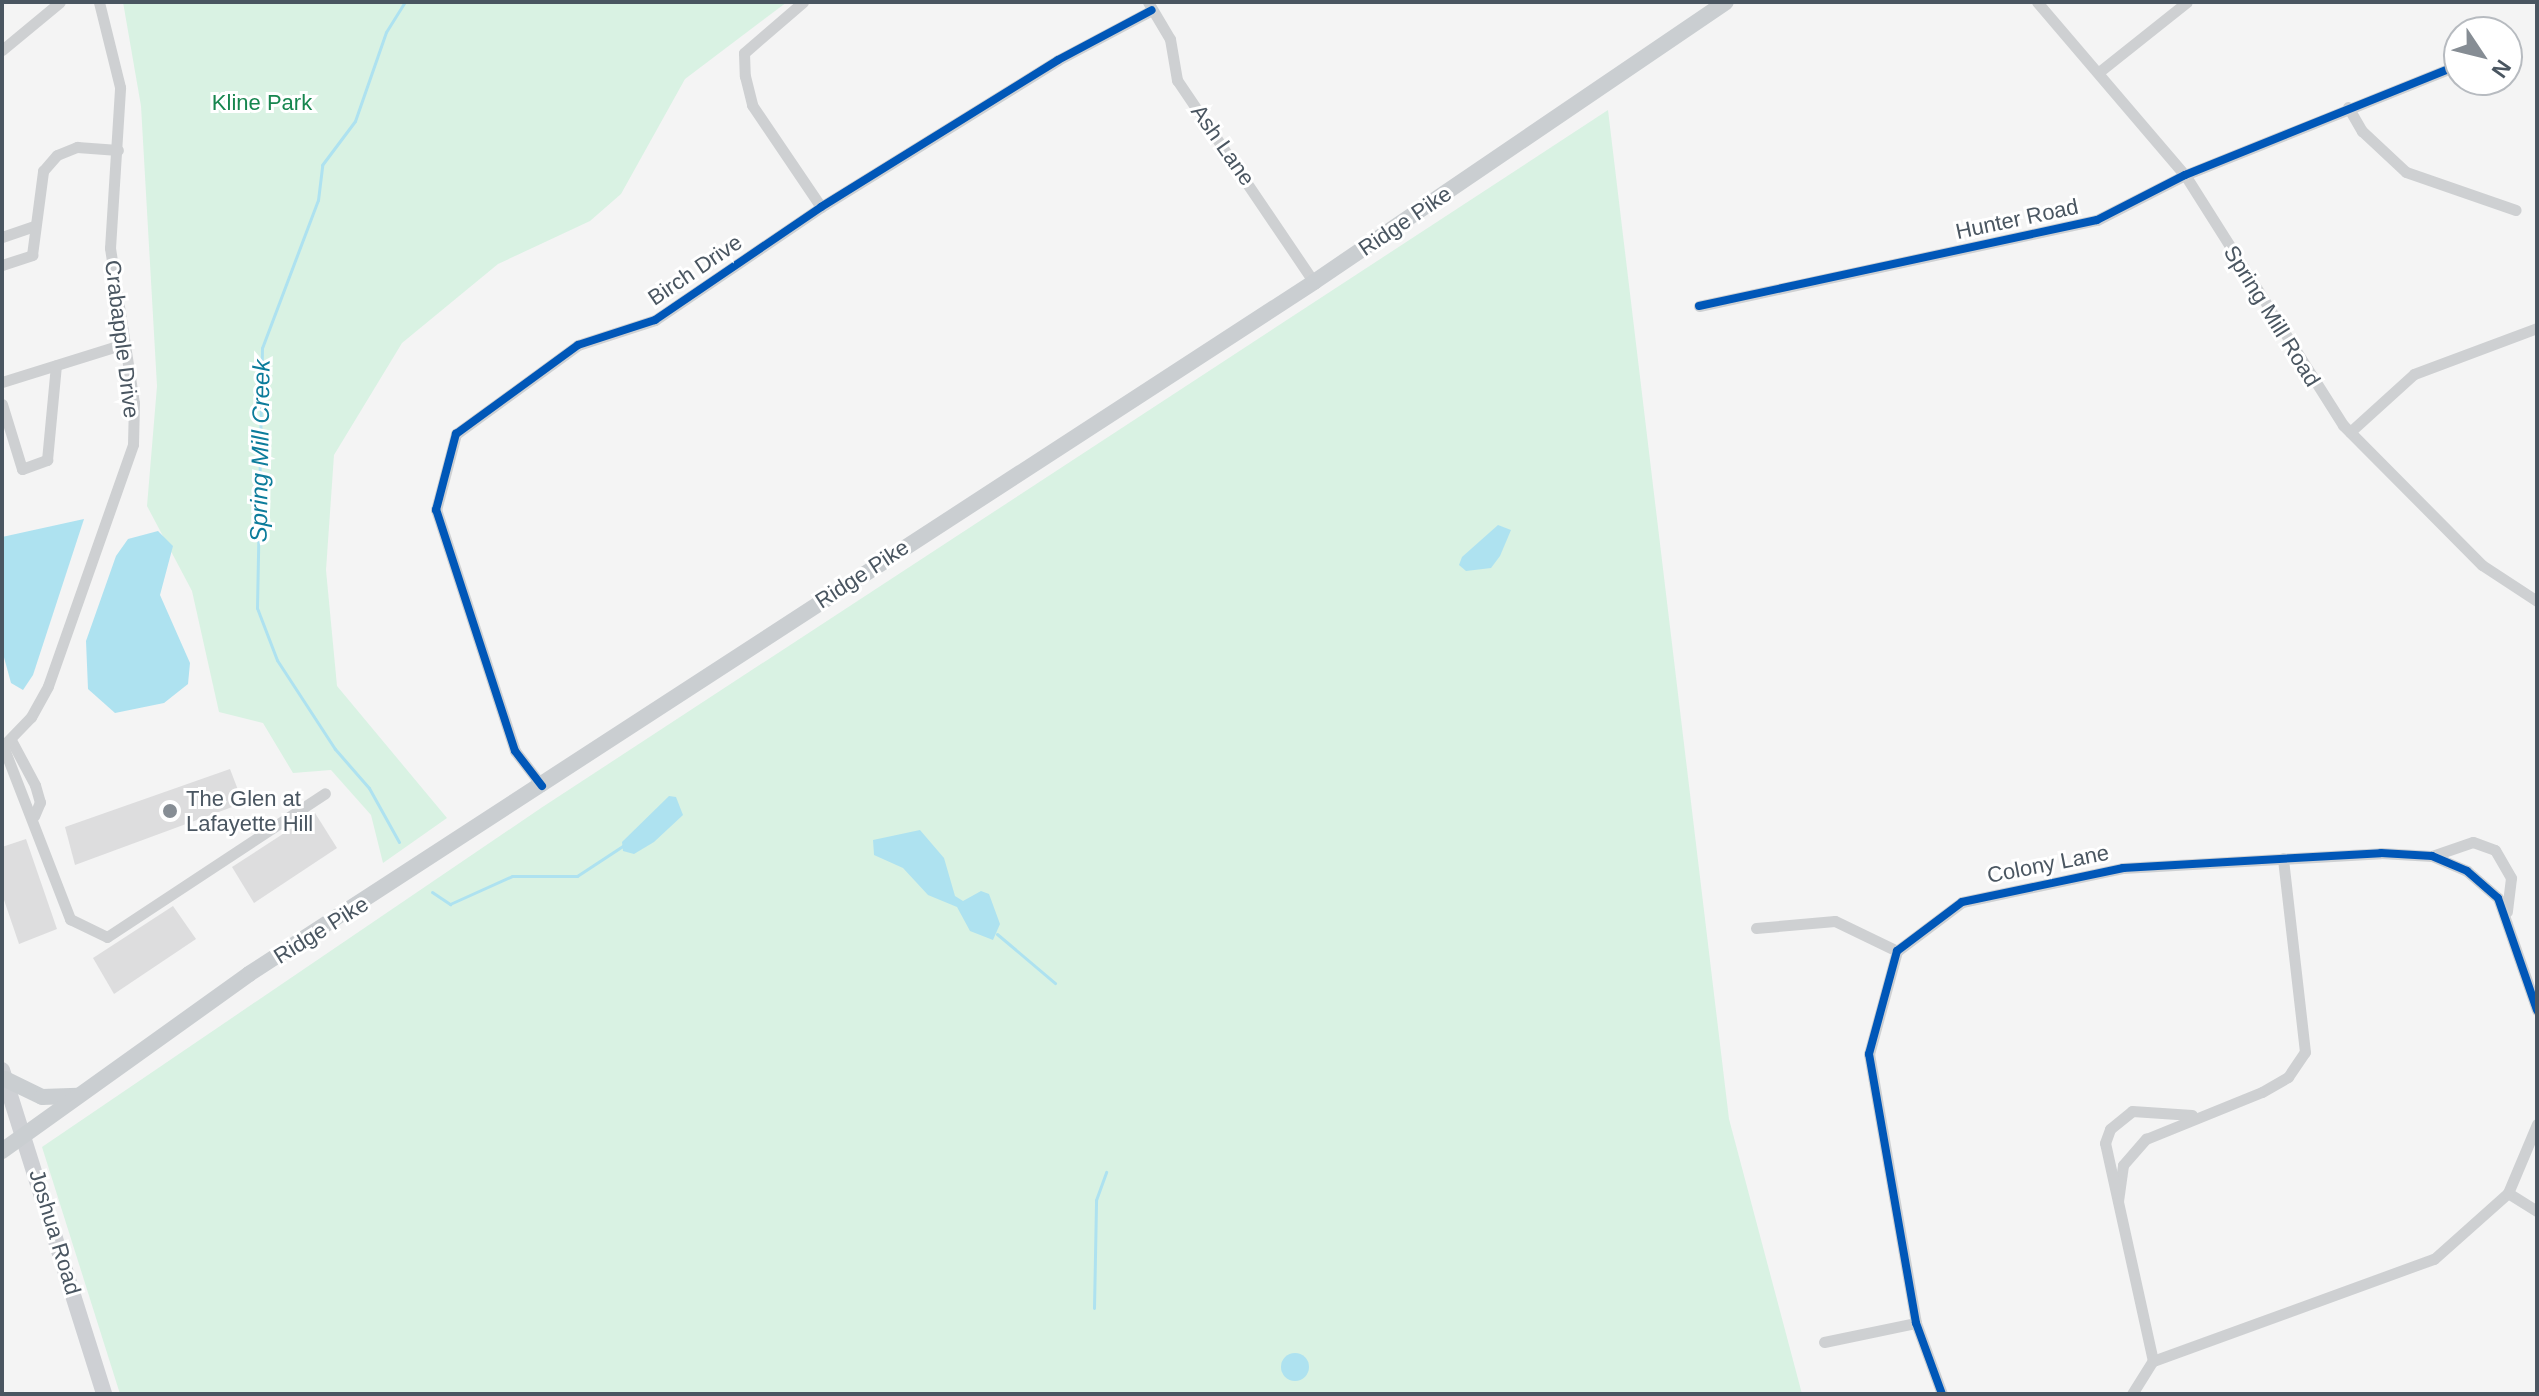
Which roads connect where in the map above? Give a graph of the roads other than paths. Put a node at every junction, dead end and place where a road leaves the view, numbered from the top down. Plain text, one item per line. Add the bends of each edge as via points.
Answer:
1 (60, 2) edge
2 (99, 2) edge
3 (803, 2) edge
4 (1726, 2) edge
5 (2037, 2) edge
6 (2187, 2) edge
7 (1150, 6) edge
8 (2, 50) edge
9 (2443, 71) edge
10 (2099, 72) junction
11 (2348, 107) junction
12 (118, 150) junction
13 (2185, 175) junction
14 (821, 207) junction
15 (2516, 210) dead end
16 (34, 226) junction
17 (2, 237) edge
18 (2, 265) edge
19 (1314, 282) junction
20 (1699, 306) dead end
21 (2537, 328) edge
22 (121, 345) junction
23 (56, 365) junction
24 (2, 382) edge
25 (2, 404) edge
26 (2350, 432) junction
27 (2537, 601) edge
28 (5, 744) edge
29 (32, 779) junction
30 (20, 786) junction
31 (542, 786) junction
32 (325, 793) dead end
33 (34, 816) junction
34 (2432, 856) junction
35 (2283, 858) junction
36 (2507, 913) junction
37 (1756, 928) dead end
38 (1897, 951) junction
39 (2537, 1010) edge
40 (4, 1075) edge
41 (80, 1096) junction
42 (2195, 1115) junction
43 (2537, 1124) edge
44 (25, 1135) junction
45 (2, 1151) edge
46 (2508, 1193) junction
47 (2118, 1201) junction
48 (2537, 1211) edge
49 (1916, 1323) junction
50 (1824, 1342) dead end
51 (2153, 1361) junction
52 (104, 1394) edge
53 (1942, 1394) edge
54 (2132, 1394) edge

1 - 8 street
2 - 12 street, Crabapple Drive via 120,87
3 - 14 street via 744,53 745,76 752,105
4 - 19 main road, Ridge Pike
5 - 10 street, Spring Mill Road
6 - 10 street
7 - 14 street, Birch Drive
7 - 19 street, Ash Lane via 1170,39 1177,80
9 - 11 street, Hunter Road
10 - 13 street, Spring Mill Road
11 - 13 street, Hunter Road
11 - 15 street via 2362,131 2406,172
12 - 16 street via 77,147 57,155 43,171
12 - 22 street, Crabapple Drive via 110,248
13 - 20 street, Hunter Road via 2097,220
13 - 26 street, Spring Mill Road
14 - 31 street, Birch Drive via 655,320 578,345 472,417 456,434 436,510 515,751
16 - 17 street
16 - 18 street via 32,255
19 - 31 main road, Ridge Pike
21 - 26 street via 2414,374
22 - 23 street
22 - 28 street, Crabapple Drive via 134,403 133,444 48,686
23 - 24 street
23 - 25 street via 47,460 22,469
26 - 27 street, Spring Mill Road via 2482,565
28 - 29 street
28 - 30 street
29 - 30 street
29 - 33 street via 40,802
30 - 33 street
31 - 41 main road, Ridge Pike via 249,974
32 - 33 street via 107,937 70,919
34 - 35 street, Colony Lane
34 - 36 street, Colony Lane via 2485,883
34 - 36 street, Colony Lane via 2473,842 2495,850 2511,878
35 - 38 street, Colony Lane via 2123,868 1992,892 1962,902
35 - 42 street via 2305,1052 2288,1077
36 - 39 street, Colony Lane
37 - 38 street via 1835,921
38 - 49 street via 1869,1054
40 - 41 main road via 42,1097
40 - 44 main road, Joshua Road
41 - 44 main road, Ridge Pike
42 - 47 street via 2168,1125 2133,1151 2123,1165
42 - 47 street via 2147,1107 2110,1129 2107,1164
43 - 46 street
44 - 45 main road, Ridge Pike
44 - 52 main road, Joshua Road
46 - 48 street
46 - 51 street via 2434,1259
47 - 51 street
49 - 50 street
49 - 53 street
51 - 54 street

